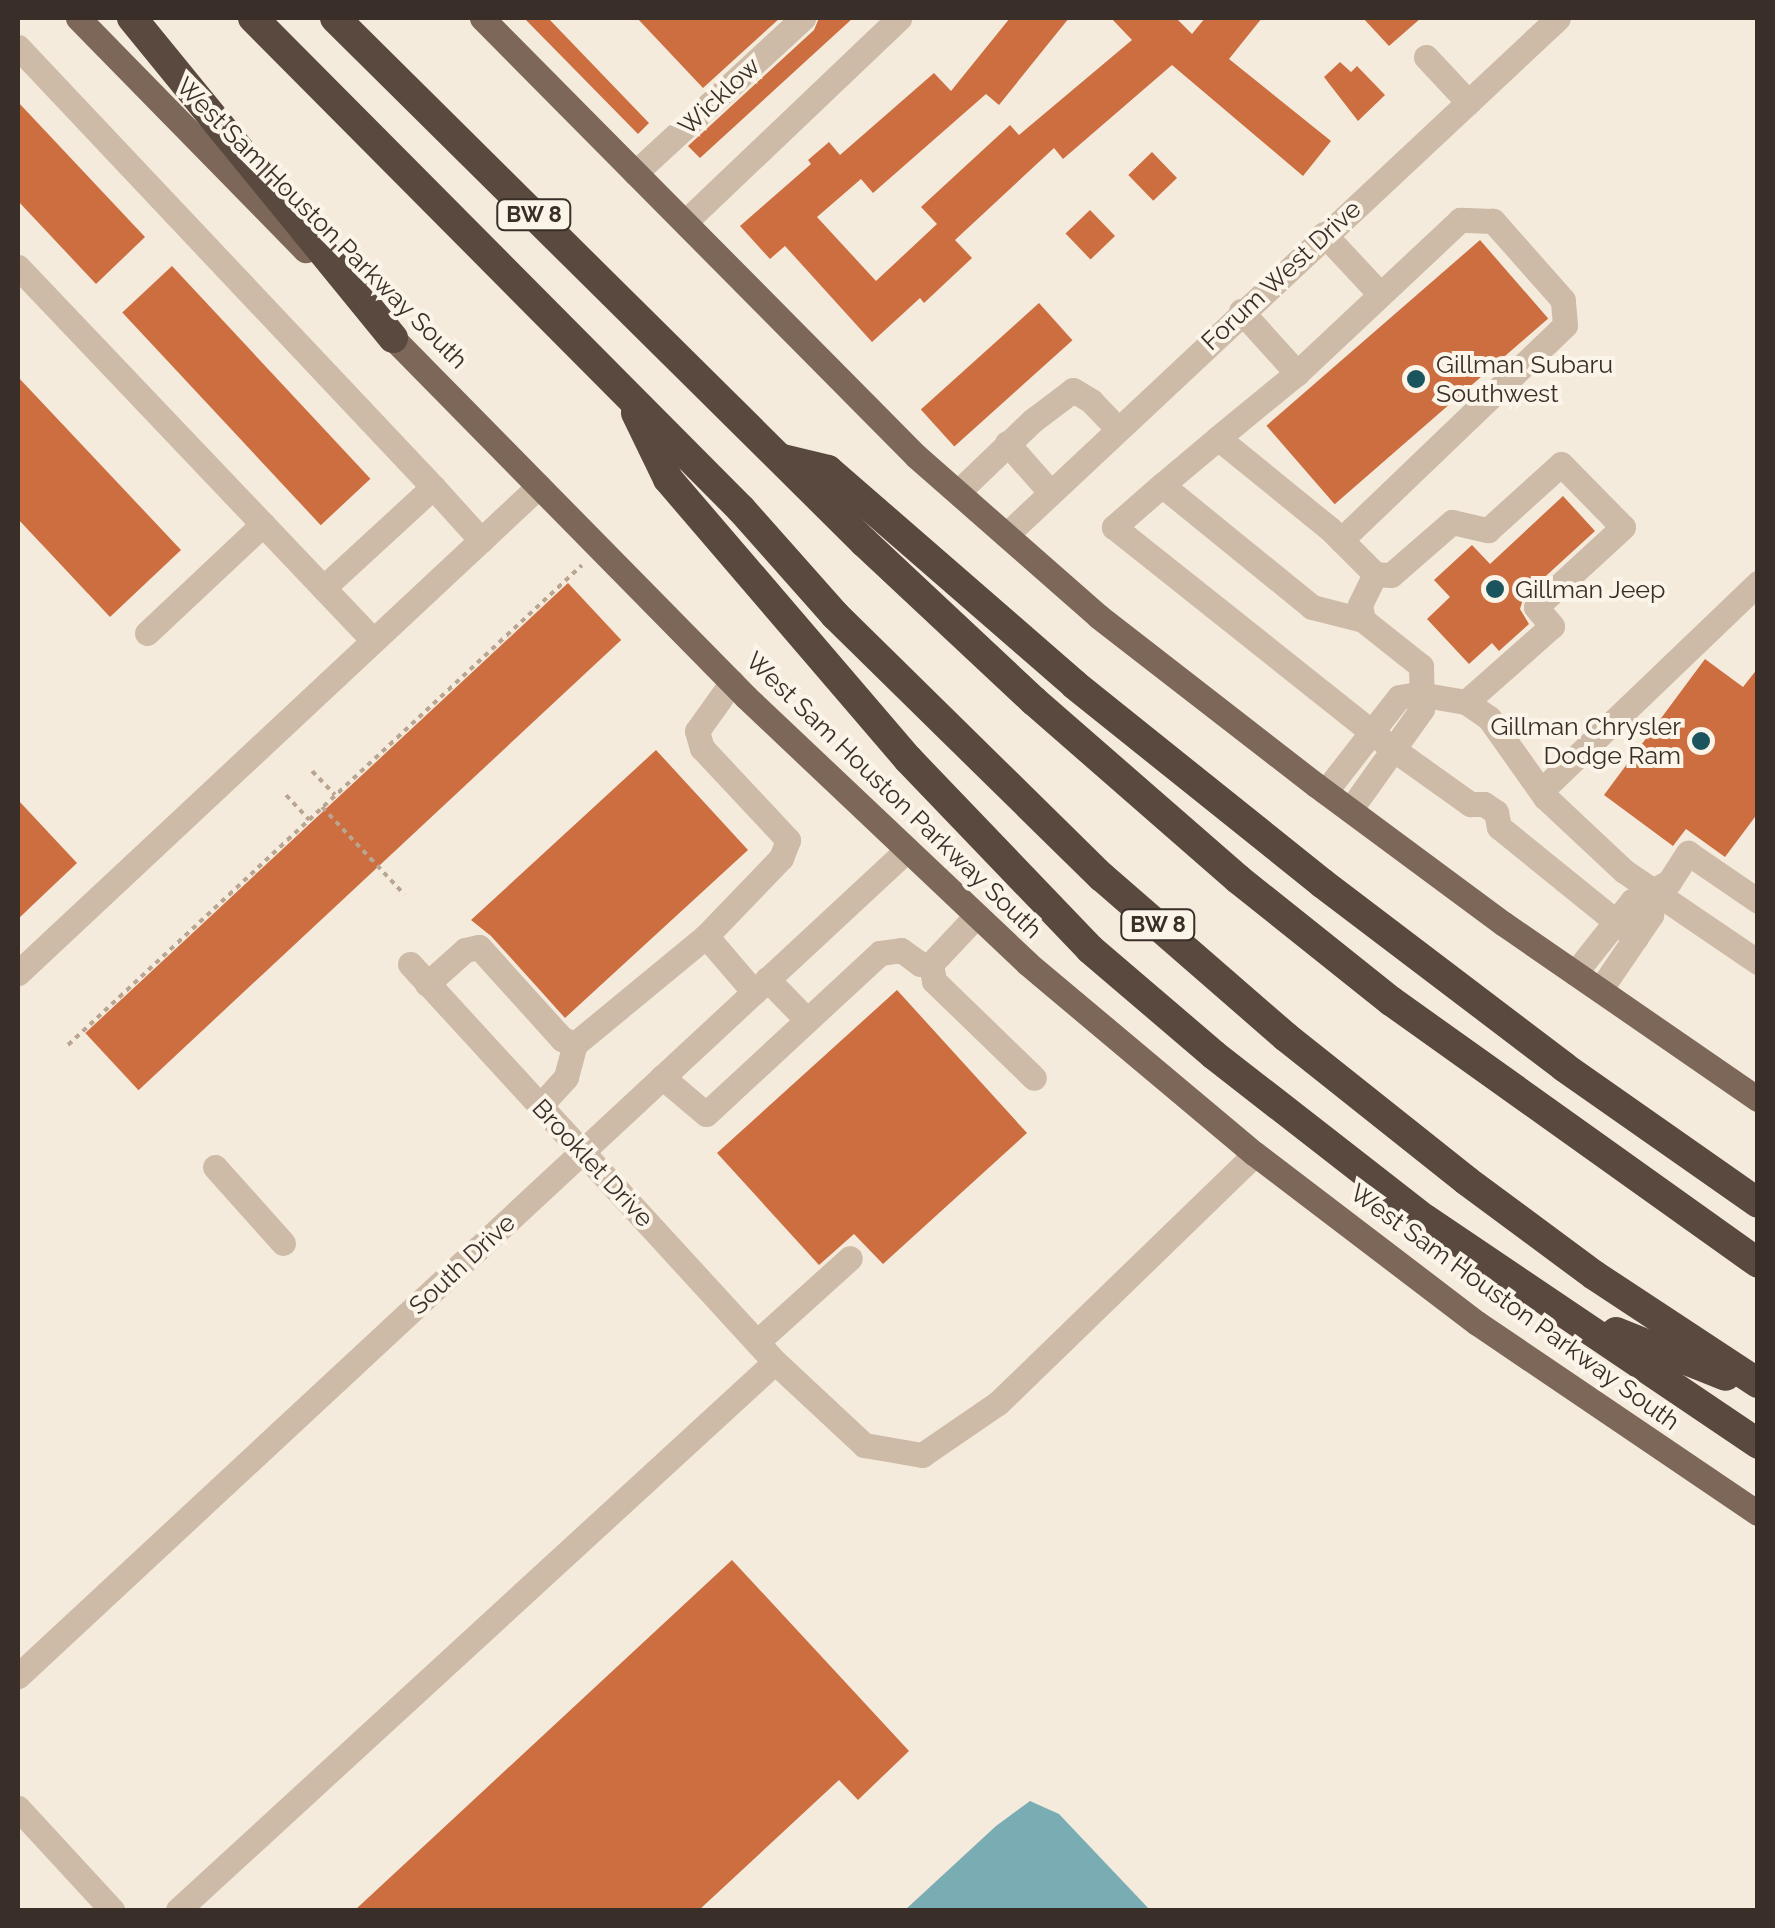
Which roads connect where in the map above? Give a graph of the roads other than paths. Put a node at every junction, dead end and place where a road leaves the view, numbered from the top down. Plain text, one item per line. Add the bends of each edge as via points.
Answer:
1 (78, 18) edge
2 (132, 18) edge
3 (254, 18) edge
4 (335, 18) edge
5 (482, 18) edge
6 (803, 18) edge
7 (899, 18) edge
8 (1558, 18) edge
9 (18, 47) edge
10 (1426, 57) dead end
11 (1468, 102) junction
12 (635, 173) junction
13 (685, 222) junction
14 (1324, 234) junction
15 (18, 266) edge
16 (1380, 294) junction
17 (1241, 311) junction
18 (393, 338) junction
19 (1297, 373) junction
20 (625, 390) junction
21 (1116, 428) junction
22 (1218, 438) junction
23 (1008, 443) junction
24 (780, 459) junction
25 (1162, 485) junction
26 (538, 486) junction
27 (433, 488) junction
28 (958, 492) junction
29 (1050, 492) junction
30 (263, 524) junction
31 (1006, 535) junction
32 (481, 540) junction
33 (1341, 540) junction
34 (1374, 574) junction
35 (1758, 584) edge
36 (323, 588) junction
37 (1363, 620) junction
38 (147, 633) dead end
39 (374, 640) junction
40 (732, 682) junction
41 (1419, 694) junction
42 (1466, 702) junction
43 (1372, 732) junction
44 (1394, 749) junction
45 (1541, 790) junction
46 (1325, 792) junction
47 (1350, 810) junction
48 (906, 850) junction
49 (1654, 892) junction
50 (1758, 901) edge
51 (976, 916) junction
52 (1614, 922) junction
53 (706, 936) junction
54 (1636, 938) junction
55 (1758, 962) edge
56 (932, 964) junction
57 (1575, 973) junction
58 (18, 974) edge
59 (760, 986) junction
60 (1600, 990) junction
61 (807, 1020) junction
62 (575, 1044) junction
63 (662, 1077) junction
64 (1034, 1078) dead end
65 (1758, 1099) edge
66 (540, 1106) junction
67 (582, 1151) junction
68 (1255, 1154) junction
69 (215, 1167) dead end
70 (1758, 1203) edge
71 (282, 1243) dead end
72 (850, 1258) dead end
73 (1758, 1263) edge
74 (1510, 1279) junction
75 (757, 1342) junction
76 (775, 1362) junction
77 (1758, 1385) edge
78 (1758, 1444) edge
79 (1758, 1513) edge
80 (18, 1676) edge
81 (18, 1808) edge
82 (112, 1910) edge
83 (178, 1910) edge

1 - 18 main road, West Sam Houston Parkway South
2 - 18 highway
3 - 20 highway, BW 8
4 - 24 highway, BW 8
5 - 12 main road
6 - 12 street, Wicklow
7 - 13 street
8 - 11 street, Forum West Drive
9 - 27 street
10 - 11 street
11 - 14 street, Forum West Drive
12 - 13 main road
13 - 28 main road
14 - 16 street
14 - 17 street, Forum West Drive
15 - 30 street
16 - 19 street
16 - 33 street via 1460,220 1493,221 1563,300 1566,325
17 - 19 street
17 - 21 street, Forum West Drive
18 - 26 main road, West Sam Houston Parkway South
19 - 22 street
20 - 74 highway via 668,479 920,772 1090,948 1273,1102
20 - 77 highway, BW 8 via 835,615 1116,890 1467,1181
21 - 23 street via 1073,390
21 - 29 street, Forum West Drive
22 - 25 street
22 - 33 street
23 - 28 street
23 - 29 street
24 - 70 highway via 828,470 1075,685 1322,883 1564,1067
24 - 73 highway, BW 8 via 1034,701 1238,878 1390,1001
25 - 37 street via 1312,607
25 - 43 street via 1114,527
26 - 32 street
26 - 40 main road, West Sam Houston Parkway South
27 - 32 street
27 - 36 street
28 - 31 main road
29 - 31 street, Forum West Drive
30 - 36 street
30 - 38 street
31 - 46 main road via 1098,616
32 - 39 street
33 - 34 street
34 - 37 street via 1360,605
34 - 42 street via 1390,575 1452,522 1488,530 1561,464 1623,527 1536,607 1552,626
35 - 45 street
36 - 39 street
37 - 41 street via 1421,666
39 - 58 street
40 - 48 main road, West Sam Houston Parkway South
40 - 53 street via 697,731 702,748 788,840 781,858
41 - 42 street
41 - 43 street via 1400,697
41 - 44 street via 1422,709
42 - 45 street via 1489,718
43 - 44 street
43 - 46 street
44 - 47 street
44 - 52 street via 1470,804 1496,812 1499,828
45 - 49 street
46 - 47 main road
47 - 57 main road
48 - 51 main road, West Sam Houston Parkway South
48 - 59 street, South Drive
49 - 50 street via 1688,853
49 - 52 street via 1632,901
49 - 54 street via 1652,915
49 - 55 street
51 - 56 street
51 - 68 main road, West Sam Houston Parkway South
52 - 54 street
52 - 57 street
53 - 59 street
53 - 62 street
54 - 60 street
56 - 61 street via 901,950 880,954
56 - 64 street via 934,981
57 - 60 main road
59 - 61 street
59 - 63 street, South Drive
60 - 65 main road
61 - 63 street via 706,1114
62 - 66 street via 566,1077
62 - 66 street, Brooklet Drive via 479,948 419,974
63 - 67 street, South Drive
66 - 67 street, Brooklet Drive
67 - 75 street, Brooklet Drive
67 - 80 street, South Drive
68 - 76 street, Brooklet Drive via 998,1402 922,1455 864,1445
68 - 79 main road, West Sam Houston Parkway South via 1477,1322
69 - 71 street
72 - 75 street
74 - 77 highway via 1639,1343
74 - 78 highway
75 - 76 street, Brooklet Drive
76 - 83 street
81 - 82 street

